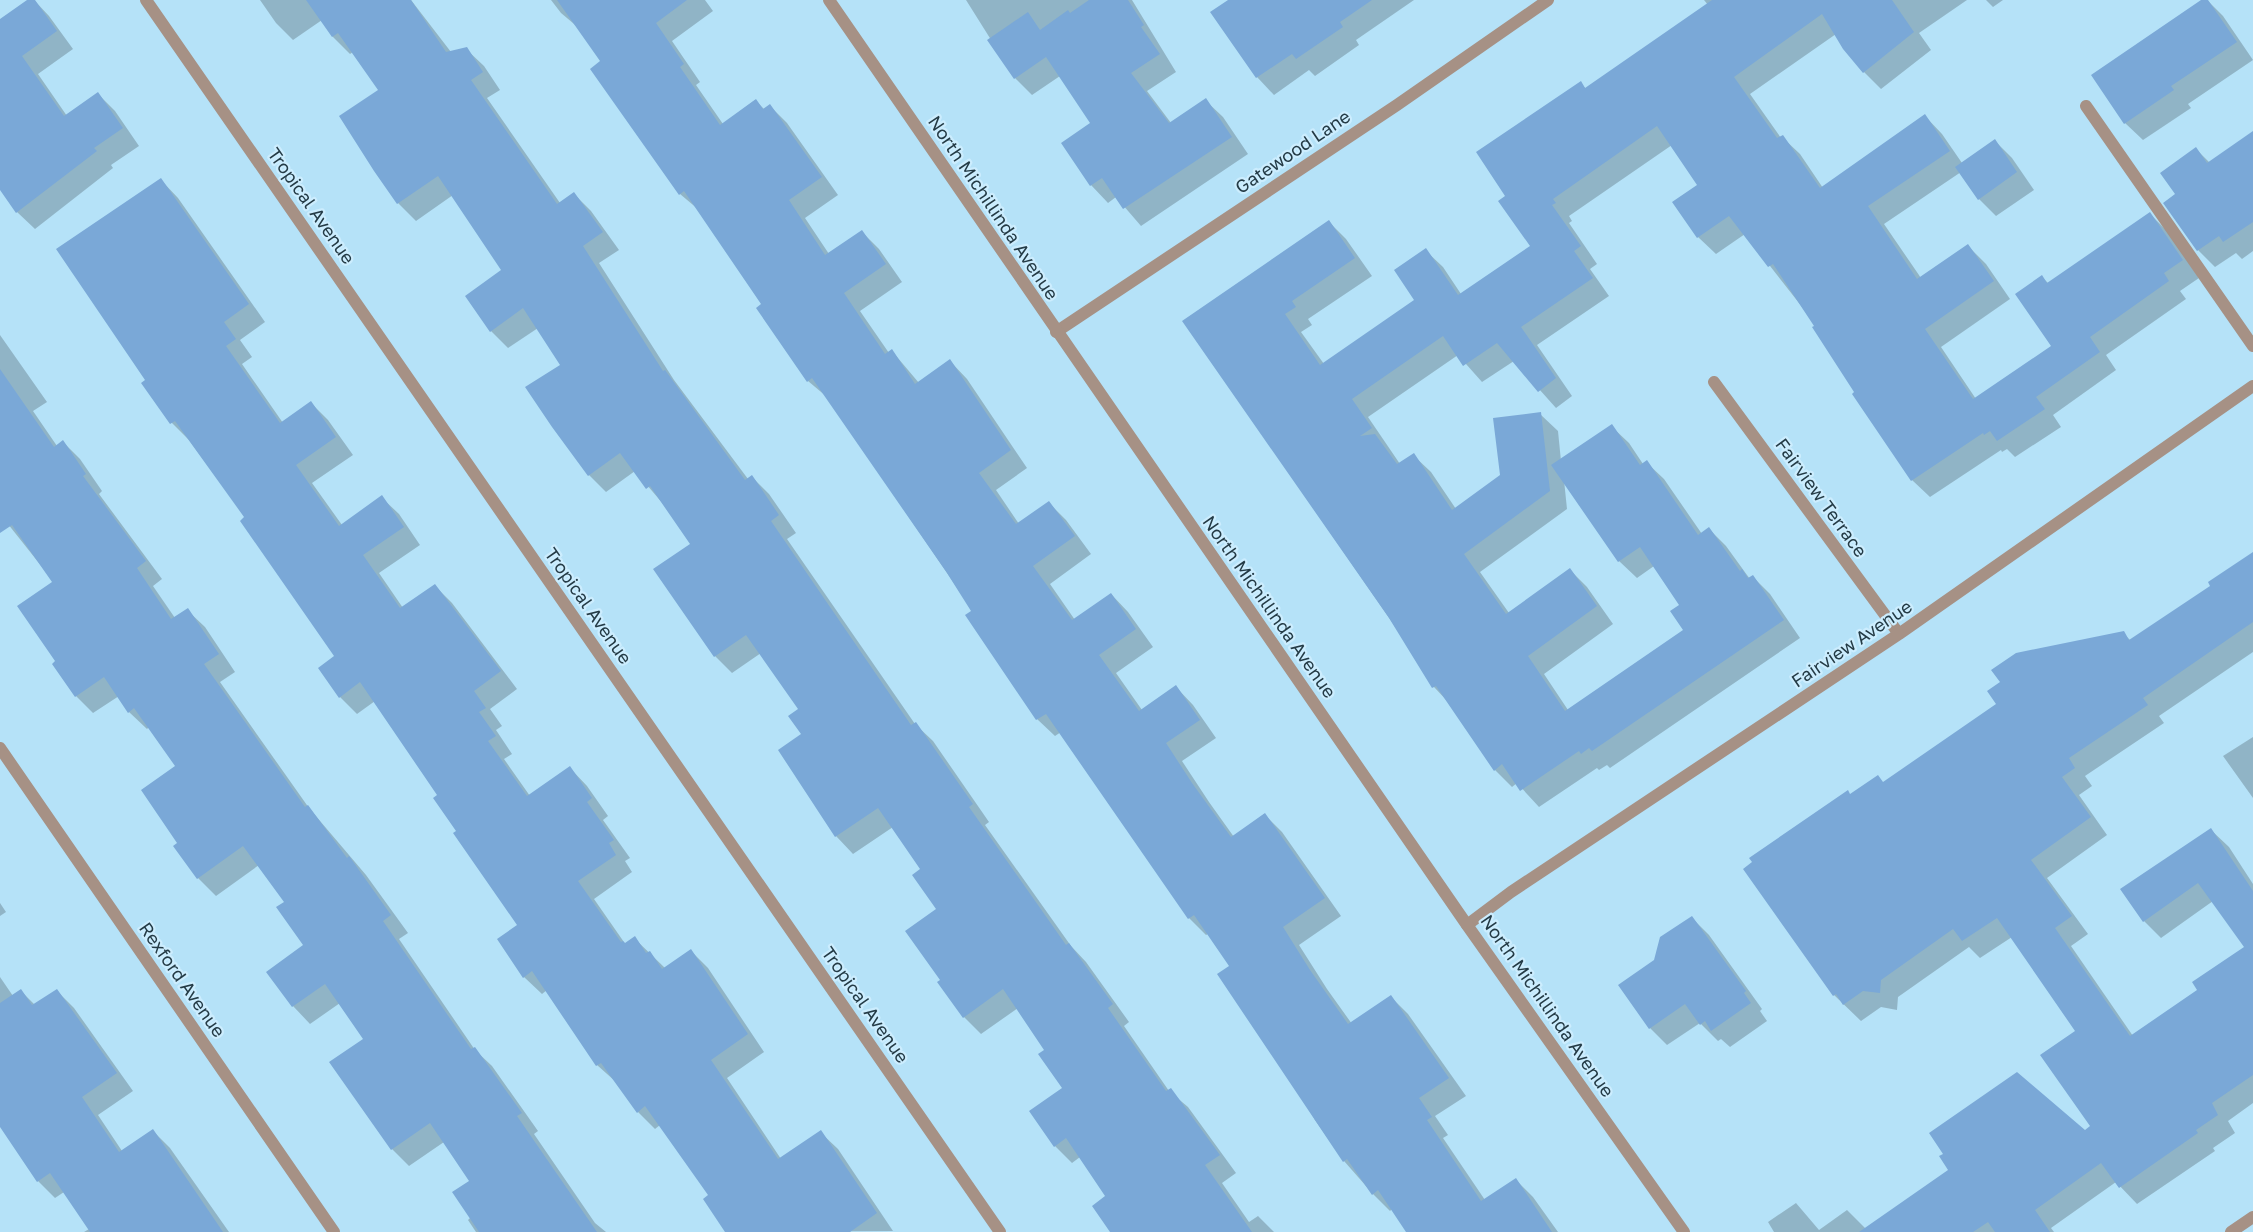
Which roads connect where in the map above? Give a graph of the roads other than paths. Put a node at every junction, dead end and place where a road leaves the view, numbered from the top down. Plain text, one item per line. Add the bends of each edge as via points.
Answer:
1 (146, 0) edge
2 (829, 0) edge
3 (1548, 0) edge
4 (2086, 106) dead end
5 (1056, 332) junction
6 (2253, 346) edge
7 (1714, 382) dead end
8 (2253, 386) edge
9 (1899, 634) junction
10 (0, 748) edge
11 (1467, 925) junction
12 (2253, 1217) edge
13 (334, 1232) edge
14 (1000, 1232) edge
15 (1684, 1232) edge
16 (2231, 1232) edge

1 - 14 street, Tropical Avenue
2 - 5 street, North Michillinda Avenue
3 - 5 street, Gatewood Lane
4 - 6 street
5 - 11 street, North Michillinda Avenue
7 - 9 street, Fairview Terrace
8 - 9 street, Fairview Avenue
9 - 11 street, Fairview Avenue via 1510,892
10 - 13 street, Rexford Avenue
11 - 15 street, North Michillinda Avenue
12 - 16 street

